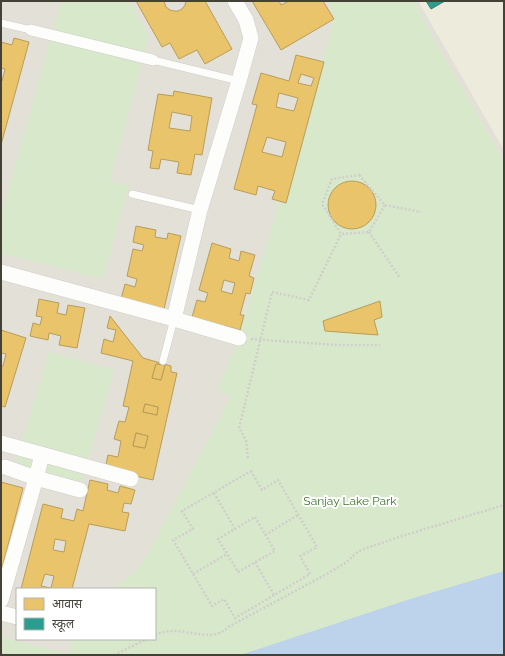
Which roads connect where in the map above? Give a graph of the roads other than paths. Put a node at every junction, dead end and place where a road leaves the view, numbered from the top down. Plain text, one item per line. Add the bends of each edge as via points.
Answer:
1 (235, 1) edge
2 (1, 23) edge
3 (31, 30) joint
4 (153, 60) joint
5 (239, 80) junction
6 (132, 194) dead end
7 (200, 210) junction
8 (1, 272) edge
9 (174, 319) junction
10 (239, 338) dead end
11 (163, 361) dead end
12 (1, 443) edge
13 (42, 455) junction
14 (5, 468) dead end
15 (36, 478) junction
16 (131, 479) dead end
17 (80, 490) dead end
18 (1, 600) edge
19 (1, 613) edge
20 (16, 617) edge

1 - 5 street via 246,20 251,38
2 - 3 lane
3 - 4 street
4 - 5 lane
5 - 7 street
6 - 7 lane
7 - 9 street
8 - 9 street
9 - 10 street
9 - 11 lane
12 - 13 street
13 - 15 street
13 - 16 street
14 - 15 street
15 - 17 street
15 - 18 street
19 - 20 street

